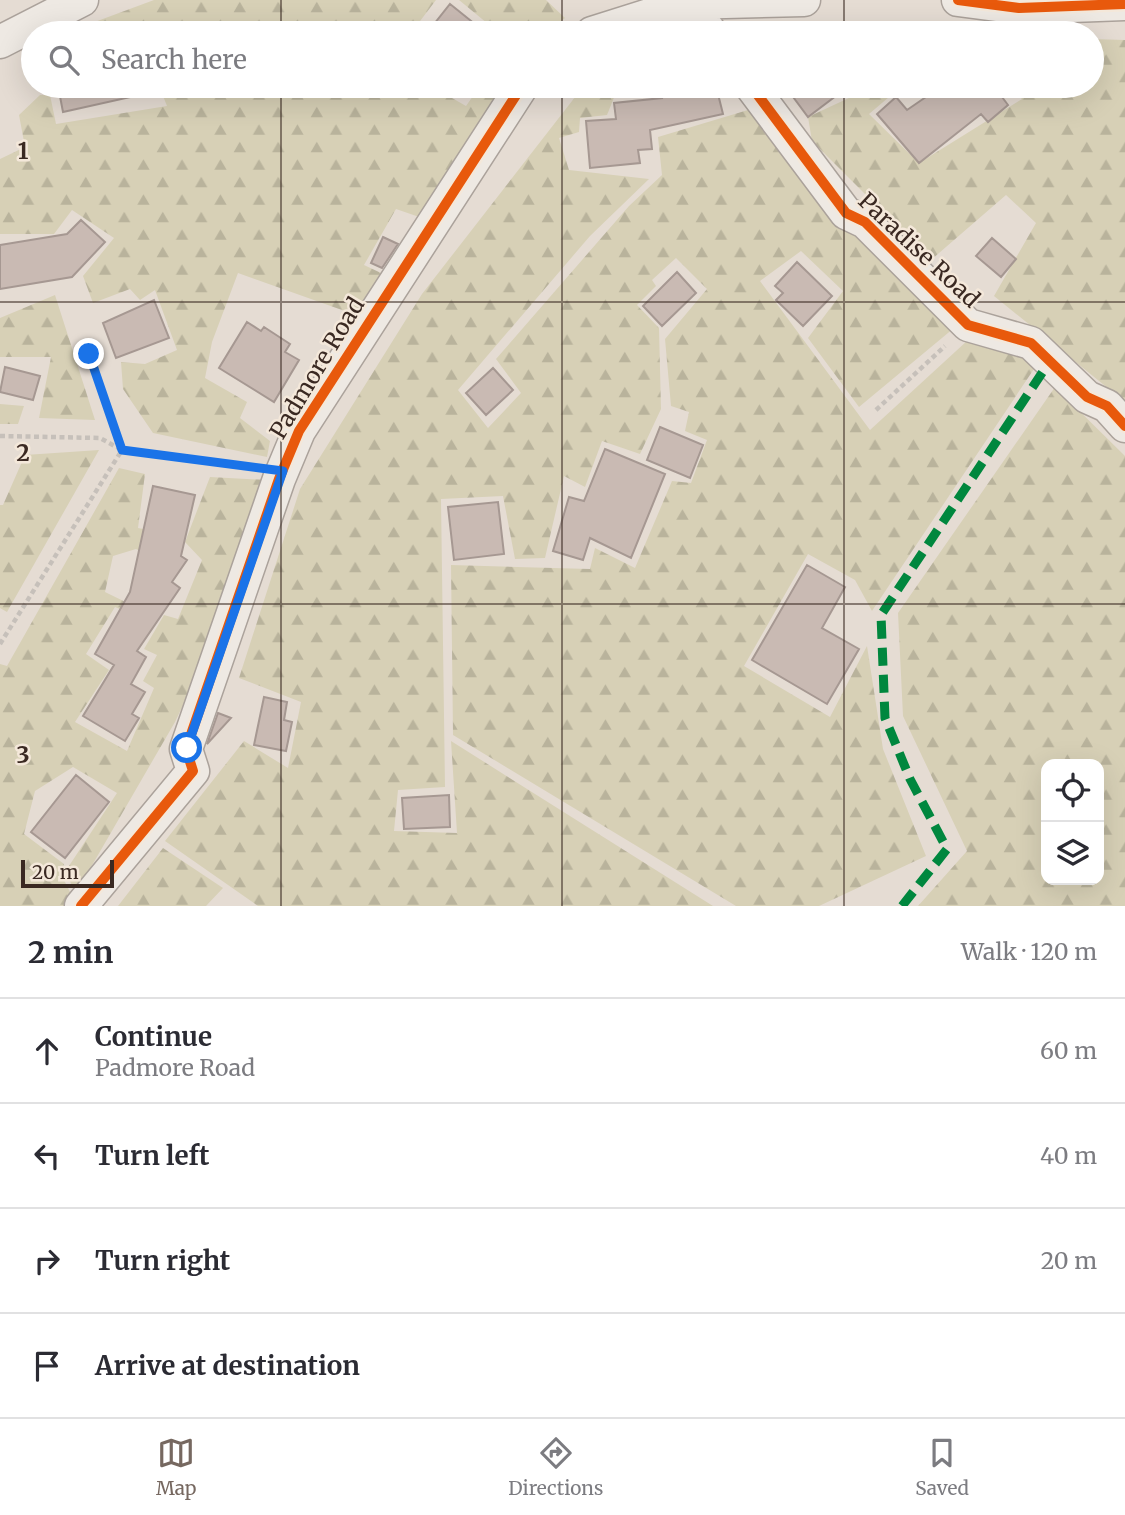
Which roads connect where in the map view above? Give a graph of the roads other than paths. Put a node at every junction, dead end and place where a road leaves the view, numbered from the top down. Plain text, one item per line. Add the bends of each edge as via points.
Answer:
1 (82, 0) edge
2 (804, 0) edge
3 (958, 0) edge
4 (687, 1) edge
5 (1125, 5) edge
6 (40, 21) edge
7 (628, 21) edge
8 (702, 21) edge
9 (21, 30) edge
10 (0, 41) edge
11 (514, 98) edge
12 (760, 98) edge
13 (1125, 426) edge
14 (81, 906) edge

1 - 6 street
2 - 4 street
3 - 5 street via 1019,8
4 - 7 street
4 - 8 street
9 - 10 street
11 - 14 street, Padmore Road via 299,432 187,748 193,771
12 - 13 street, Paradise Road via 846,213 865,222 968,326 1031,343

